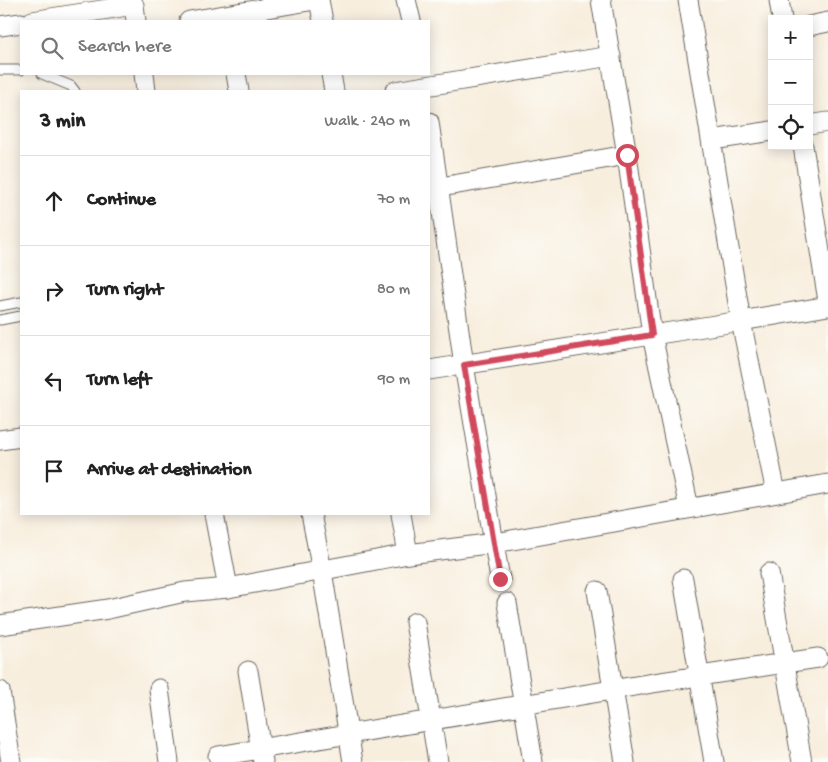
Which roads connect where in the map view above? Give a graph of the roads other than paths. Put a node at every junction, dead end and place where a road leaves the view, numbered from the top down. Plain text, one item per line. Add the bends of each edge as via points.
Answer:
1 (317, 0) edge
2 (406, 0) edge
3 (601, 0) edge
4 (688, 0) edge
5 (779, 0) edge
6 (225, 12) edge
7 (781, 15) edge
8 (38, 20) edge
9 (136, 20) edge
10 (193, 20) edge
11 (322, 20) edge
12 (410, 20) edge
13 (828, 22) edge
14 (20, 23) edge
15 (813, 25) edge
16 (0, 26) edge
17 (611, 56) junction
18 (0, 70) edge
19 (20, 70) edge
20 (44, 75) edge
21 (144, 75) edge
22 (236, 75) edge
23 (331, 75) edge
24 (423, 84) edge
25 (74, 90) edge
26 (146, 90) edge
27 (239, 90) edge
28 (334, 90) edge
29 (399, 90) edge
30 (828, 122) edge
31 (813, 124) edge
32 (768, 132) edge
33 (430, 135) edge
34 (712, 140) junction
35 (804, 150) edge
36 (627, 155) junction
37 (434, 189) edge
38 (828, 301) edge
39 (20, 302) edge
40 (0, 306) edge
41 (828, 306) edge
42 (20, 316) edge
43 (0, 320) edge
44 (742, 321) junction
45 (652, 335) junction
46 (464, 365) junction
47 (430, 370) edge
48 (20, 436) edge
49 (0, 440) edge
50 (828, 484) edge
51 (776, 493) junction
52 (689, 508) junction
53 (214, 515) edge
54 (311, 515) edge
55 (401, 515) edge
56 (495, 544) junction
57 (408, 554) junction
58 (322, 571) junction
59 (769, 573) dead end
60 (500, 579) dead end
61 (683, 580) dead end
62 (228, 588) junction
63 (597, 591) dead end
64 (507, 603) dead end
65 (415, 622) dead end
66 (0, 625) edge
67 (818, 658) dead end
68 (785, 663) junction
69 (248, 671) dead end
70 (700, 676) junction
71 (159, 689) dead end
72 (613, 690) junction
73 (0, 691) edge
74 (524, 705) junction
75 (431, 720) junction
76 (348, 734) junction
77 (262, 755) edge
78 (218, 756) dead end
79 (11, 762) edge
80 (168, 762) edge
81 (353, 762) edge
82 (438, 762) edge
83 (533, 762) edge
84 (625, 762) edge
85 (714, 762) edge
86 (802, 762) edge

1 - 6 street
1 - 11 street
2 - 12 street
3 - 17 street
4 - 34 street
5 - 7 street
6 - 10 street
8 - 9 street via 134,5
13 - 15 street
14 - 16 street
17 - 24 street
17 - 36 street
18 - 19 lane
20 - 25 lane
21 - 26 street
22 - 27 street
23 - 28 street
24 - 29 street
30 - 31 street
32 - 34 street
33 - 37 street
34 - 44 street
35 - 38 street
36 - 37 street
36 - 45 street
37 - 46 street
39 - 40 lane
41 - 44 street
42 - 43 lane
44 - 45 street
44 - 51 street
45 - 46 street
45 - 52 street
46 - 47 street
46 - 56 street
48 - 49 street
50 - 51 street
51 - 52 street
52 - 56 street
53 - 62 street
54 - 58 street
55 - 57 street
56 - 57 street
56 - 60 street
57 - 58 street
58 - 62 street
58 - 76 street
59 - 68 street
61 - 70 street
62 - 66 street via 185,592 108,609
63 - 72 street
64 - 74 street
65 - 75 street
67 - 68 street
68 - 70 street
68 - 86 street
69 - 77 street
70 - 72 street
70 - 85 street
71 - 80 street
72 - 74 street
72 - 84 street
73 - 79 street
74 - 75 street
74 - 83 street
75 - 76 street
75 - 82 street
76 - 77 street
76 - 81 street
77 - 78 street

